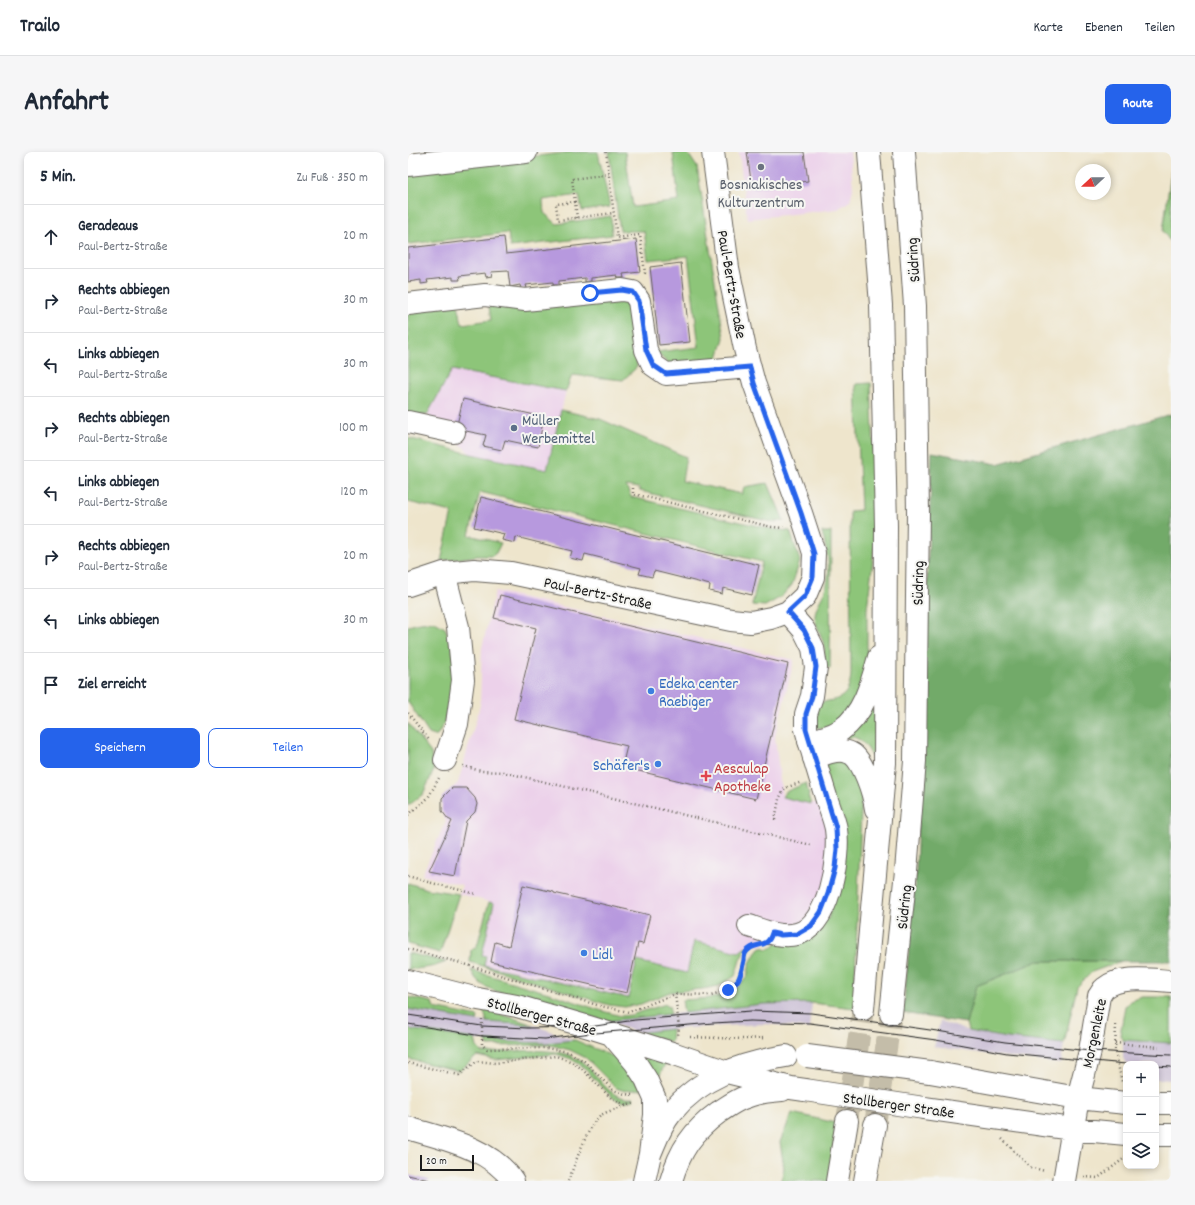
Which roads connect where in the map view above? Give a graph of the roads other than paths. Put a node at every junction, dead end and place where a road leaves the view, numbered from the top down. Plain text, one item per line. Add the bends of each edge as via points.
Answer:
1 (526, 152) edge
2 (713, 152) edge
3 (869, 152) edge
4 (904, 152) edge
5 (408, 165) edge
6 (408, 304) edge
7 (750, 367) junction
8 (408, 422) edge
9 (454, 432) dead end
10 (444, 573) junction
11 (408, 585) edge
12 (788, 612) junction
13 (885, 628) junction
14 (811, 750) junction
15 (455, 764) road end
16 (879, 836) junction
17 (749, 926) dead end
18 (408, 981) edge
19 (1171, 981) edge
20 (863, 1009) tunnel mouth
21 (891, 1014) tunnel mouth
22 (612, 1034) junction
23 (720, 1064) junction
24 (798, 1089) junction
25 (1078, 1098) junction
26 (1123, 1103) edge
27 (1159, 1103) edge
28 (1171, 1103) edge
29 (710, 1119) junction
30 (847, 1121) tunnel mouth
31 (875, 1125) tunnel mouth
32 (408, 1128) edge
33 (1072, 1129) junction
34 (1123, 1134) edge
35 (1159, 1135) edge
36 (1171, 1135) edge
37 (650, 1154) junction
38 (1064, 1178) edge
39 (513, 1181) edge
40 (644, 1181) edge
41 (671, 1181) edge
42 (837, 1181) edge
43 (865, 1181) edge

1 - 5 main road
2 - 7 main road, Paul-Bertz-Straße via 728,268
3 - 13 main road, Südring via 881,305 886,526
4 - 21 main road, Südring via 915,322 918,513 915,761
6 - 7 main road via 485,295 525,300 622,290 633,292 639,301 646,350 653,365 666,374
7 - 12 main road, Paul-Bertz-Straße via 814,554 813,577 805,596
8 - 9 main road
10 - 11 main road, Paul-Bertz-Straße
10 - 12 main road, Paul-Bertz-Straße via 474,570 511,573 731,620 751,622
10 - 15 main road via 458,627 463,680
12 - 14 main road via 804,630 813,648 816,667 812,696 806,714 806,729
13 - 14 main road via 871,682 854,718
13 - 16 main road, Südring via 885,763
14 - 16 main road via 825,754 843,751 855,756 871,787
14 - 17 main road via 836,828 835,868 828,894 821,912 811,926 797,934 781,935
16 - 20 main road, Südring
18 - 22 main road, Stollberger Straße via 517,1006
19 - 25 main road, Morgenleite via 1126,980 1104,989 1099,996 1090,1051
22 - 23 main road, Stollberger Straße via 676,1054
22 - 37 main road via 646,1079 655,1099
23 - 24 main road, Stollberger Straße
23 - 25 main road, bridge via 744,1065 765,1059 807,1056 930,1072
23 - 29 main road via 728,1083 726,1095
23 - 37 main road via 670,1114
24 - 29 main road via 764,1092 744,1097
24 - 33 main road, Stollberger Straße, bridge
25 - 26 main road
25 - 33 main road
27 - 28 main road
29 - 41 main road via 696,1132 686,1147 676,1164
30 - 42 main road
31 - 43 main road
32 - 39 main road via 476,1150 496,1163
33 - 34 main road, Stollberger Straße
33 - 38 main road
35 - 36 main road
37 - 40 main road

